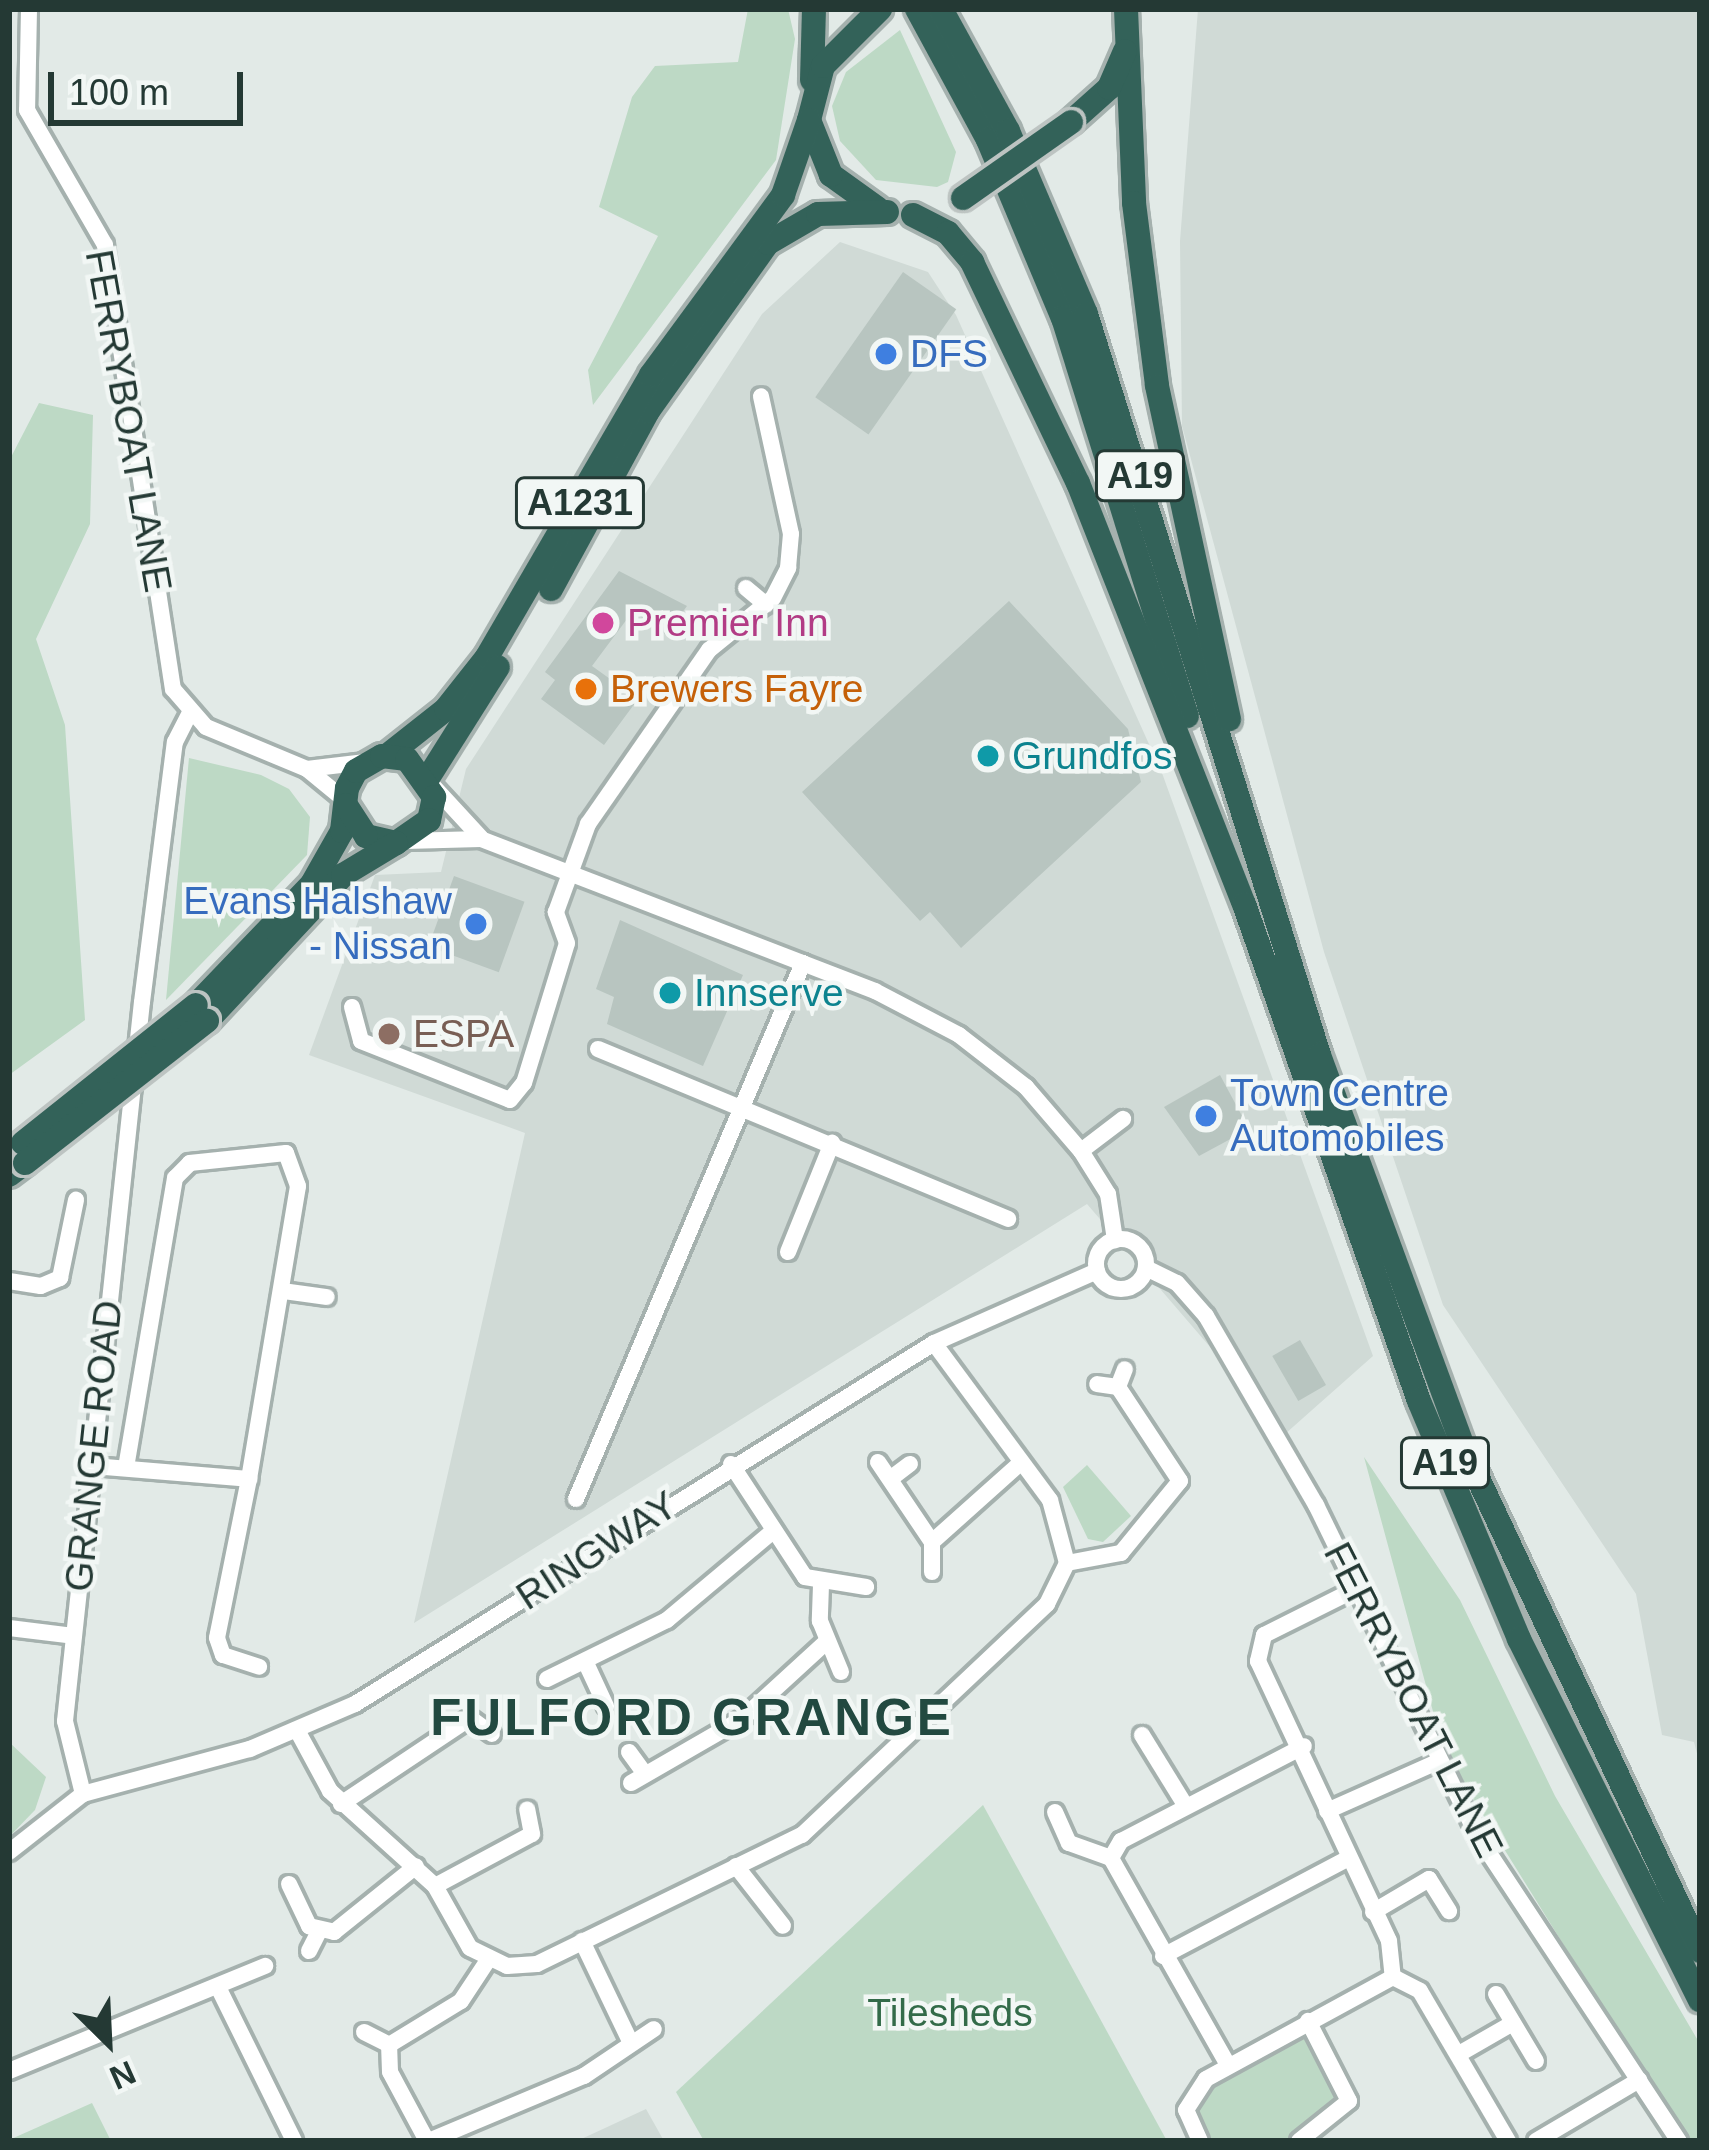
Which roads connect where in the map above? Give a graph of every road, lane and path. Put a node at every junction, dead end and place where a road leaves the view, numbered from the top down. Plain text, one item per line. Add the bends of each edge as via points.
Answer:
1 (29, 9) edge
2 (814, 9) edge
3 (880, 9) edge
4 (917, 9) edge
5 (941, 9) edge
6 (1125, 12) edge
7 (1126, 48) junction
8 (812, 88) junction
9 (809, 121) junction
10 (900, 213) junction
11 (761, 397) dead end
12 (746, 588) dead end
13 (766, 605) junction
14 (190, 713) junction
15 (377, 758) junction
16 (307, 769) junction
17 (429, 780) junction
18 (346, 803) junction
19 (482, 839) junction
20 (400, 842) junction
21 (572, 874) junction
22 (1271, 902) junction
23 (1244, 904) junction
24 (803, 963) junction
25 (352, 1007) dead end
26 (201, 1013) junction
27 (598, 1049) dead end
28 (743, 1109) junction
29 (1124, 1119) dead end
30 (832, 1143) junction
31 (1081, 1151) junction
32 (16, 1159) edge
33 (76, 1200) dead end
34 (1007, 1219) dead end
35 (1115, 1240) junction
36 (788, 1252) dead end
37 (1146, 1268) junction
38 (1097, 1271) junction
39 (9, 1281) edge
40 (283, 1291) junction
41 (327, 1298) dead end
42 (934, 1343) junction
43 (1126, 1369) dead end
44 (1097, 1384) dead end
45 (1118, 1387) junction
46 (100, 1391) junction
47 (134, 1399) junction
48 (878, 1462) dead end
49 (731, 1464) junction
50 (910, 1464) dead end
51 (1018, 1465) junction
52 (92, 1466) junction
53 (126, 1468) junction
54 (894, 1476) junction
55 (1200, 1477) dead end
56 (249, 1479) junction
57 (1180, 1481) junction
58 (575, 1499) dead end
59 (772, 1532) junction
60 (932, 1542) junction
61 (1067, 1563) junction
62 (932, 1571) dead end
63 (821, 1585) junction
64 (866, 1587) dead end
65 (1356, 1589) junction
66 (9, 1628) edge
67 (74, 1636) junction
68 (826, 1642) junction
69 (585, 1660) junction
70 (260, 1667) dead end
71 (842, 1672) dead end
72 (547, 1679) dead end
73 (606, 1706) dead end
74 (298, 1732) junction
75 (492, 1734) dead end
76 (1142, 1735) dead end
77 (1304, 1746) junction
78 (629, 1753) dead end
79 (1437, 1762) junction
80 (83, 1794) junction
81 (341, 1804) junction
82 (1185, 1805) junction
83 (526, 1809) dead end
84 (1327, 1810) junction
85 (1055, 1812) dead end
86 (9, 1852) edge
87 (1111, 1858) junction
88 (1345, 1861) junction
89 (416, 1866) junction
90 (736, 1866) junction
91 (289, 1884) dead end
92 (435, 1886) junction
93 (1449, 1911) dead end
94 (1372, 1912) junction
95 (783, 1926) dead end
96 (318, 1933) junction
97 (583, 1941) junction
98 (309, 1951) dead end
99 (1700, 1951) edge
100 (1162, 1956) junction
101 (488, 1960) junction
102 (265, 1966) dead end
103 (1393, 1977) junction
104 (218, 1987) junction
105 (1496, 1994) dead end
106 (1700, 2000) edge
107 (1308, 2021) junction
108 (1513, 2023) junction
109 (654, 2029) dead end
110 (364, 2032) dead end
111 (630, 2041) junction
112 (389, 2045) junction
113 (1459, 2054) junction
114 (1536, 2061) dead end
115 (1228, 2065) junction
116 (9, 2071) edge
117 (1639, 2080) junction
118 (294, 2141) edge
119 (428, 2141) edge
120 (1200, 2141) edge
121 (1299, 2141) edge
122 (1508, 2141) edge
123 (1536, 2141) edge
124 (1679, 2141) edge

1 - 14 street, FERRYBOAT LANE via 27,110 105,245 170,679
2 - 8 highway
3 - 8 highway
4 - 23 highway, A19 via 988,140 1063,318
5 - 22 highway, A19 via 1017,149 1086,314
6 - 7 highway, A1231
7 - 10 highway, A1231, bridge via 1109,88 1071,122 963,198
7 - 22 highway, A19 via 1157,386
8 - 9 highway, A1231
9 - 10 highway, A1231 via 831,175
9 - 15 highway, A1231 via 783,195 651,375 500,637 446,709
10 - 17 highway, A1231 via 818,214 784,229 755,259 648,411 578,548
10 - 23 highway, A1231 via 972,262 1078,483
11 - 13 street via 791,534 788,568
12 - 13 street
13 - 21 street via 709,650 588,824
14 - 16 street via 230,740
14 - 46 street, GRANGE ROAD via 175,742
15 - 16 street
15 - 17 highway
15 - 18 highway
16 - 18 street
17 - 19 street
17 - 20 highway via 432,813
18 - 20 highway via 366,836
18 - 26 highway via 312,884
19 - 20 street
19 - 21 street
20 - 26 highway via 343,875
21 - 24 street
21 - 25 street via 556,912 567,943 555,992 510,1100 361,1040
22 - 99 highway, A19 via 1462,1444
23 - 106 highway, A19 via 1419,1402 1519,1639
24 - 28 street
24 - 31 street via 958,1035 1025,1087
26 - 32 highway, bridge
27 - 28 street
28 - 30 street
28 - 58 street
29 - 31 street
30 - 34 street
30 - 36 street
31 - 35 street via 1108,1193
33 - 39 street via 61,1277 41,1286
35 - 37 street via 1139,1247
35 - 38 street via 1098,1254
37 - 38 street via 1123,1289
37 - 65 street, FERRYBOAT LANE via 1177,1283 1207,1316
38 - 42 street, RINGWAY
40 - 41 street
40 - 47 street via 293,1160 266,1148 182,1168
40 - 56 street
42 - 49 street, RINGWAY
42 - 51 street
43 - 45 street
44 - 45 street
45 - 57 street
46 - 47 street
46 - 52 street, GRANGE ROAD
47 - 53 street
48 - 54 street
49 - 59 street
49 - 74 street, RINGWAY via 396,1680
50 - 54 street
51 - 60 street
51 - 61 street via 1061,1519
52 - 53 street
52 - 67 street, GRANGE ROAD
53 - 56 street
54 - 60 street via 906,1512
55 - 57 street
56 - 70 street via 217,1638 233,1662
57 - 61 street via 1121,1553
59 - 63 street via 793,1566
59 - 69 street via 667,1620
60 - 62 street
61 - 90 street via 1047,1604 822,1821
63 - 64 street
63 - 68 street
65 - 77 street via 1257,1647
65 - 79 street, FERRYBOAT LANE
66 - 67 street
67 - 80 street, GRANGE ROAD via 65,1721
68 - 71 street
68 - 78 street via 742,1719 636,1776
69 - 72 street
69 - 73 street
74 - 80 street, RINGWAY
74 - 81 street
75 - 81 street via 470,1718
76 - 82 street
77 - 82 street
77 - 84 street
79 - 84 street
79 - 117 street, FERRYBOAT LANE via 1504,1881
80 - 86 street
81 - 89 street
82 - 87 street via 1121,1840
83 - 92 street via 532,1834
84 - 88 street
85 - 87 street via 1069,1843
87 - 100 street
88 - 94 street
88 - 100 street
89 - 92 street
89 - 96 street via 353,1924
90 - 95 street
90 - 97 street
91 - 96 street
92 - 101 street via 460,1935
93 - 94 street via 1429,1879
94 - 103 street via 1397,1960
96 - 98 street
97 - 101 street via 537,1964
97 - 111 street
100 - 115 street
101 - 112 street via 461,2001
102 - 104 street
103 - 107 street
103 - 113 street via 1420,1991
104 - 116 street
104 - 118 street
105 - 108 street
107 - 115 street
107 - 121 street via 1349,2101
108 - 113 street
108 - 114 street
109 - 111 street
110 - 112 street
111 - 119 street via 531,2102
112 - 119 street via 390,2072
113 - 122 street
115 - 120 street via 1186,2110
117 - 123 street
117 - 124 street, FERRYBOAT LANE

